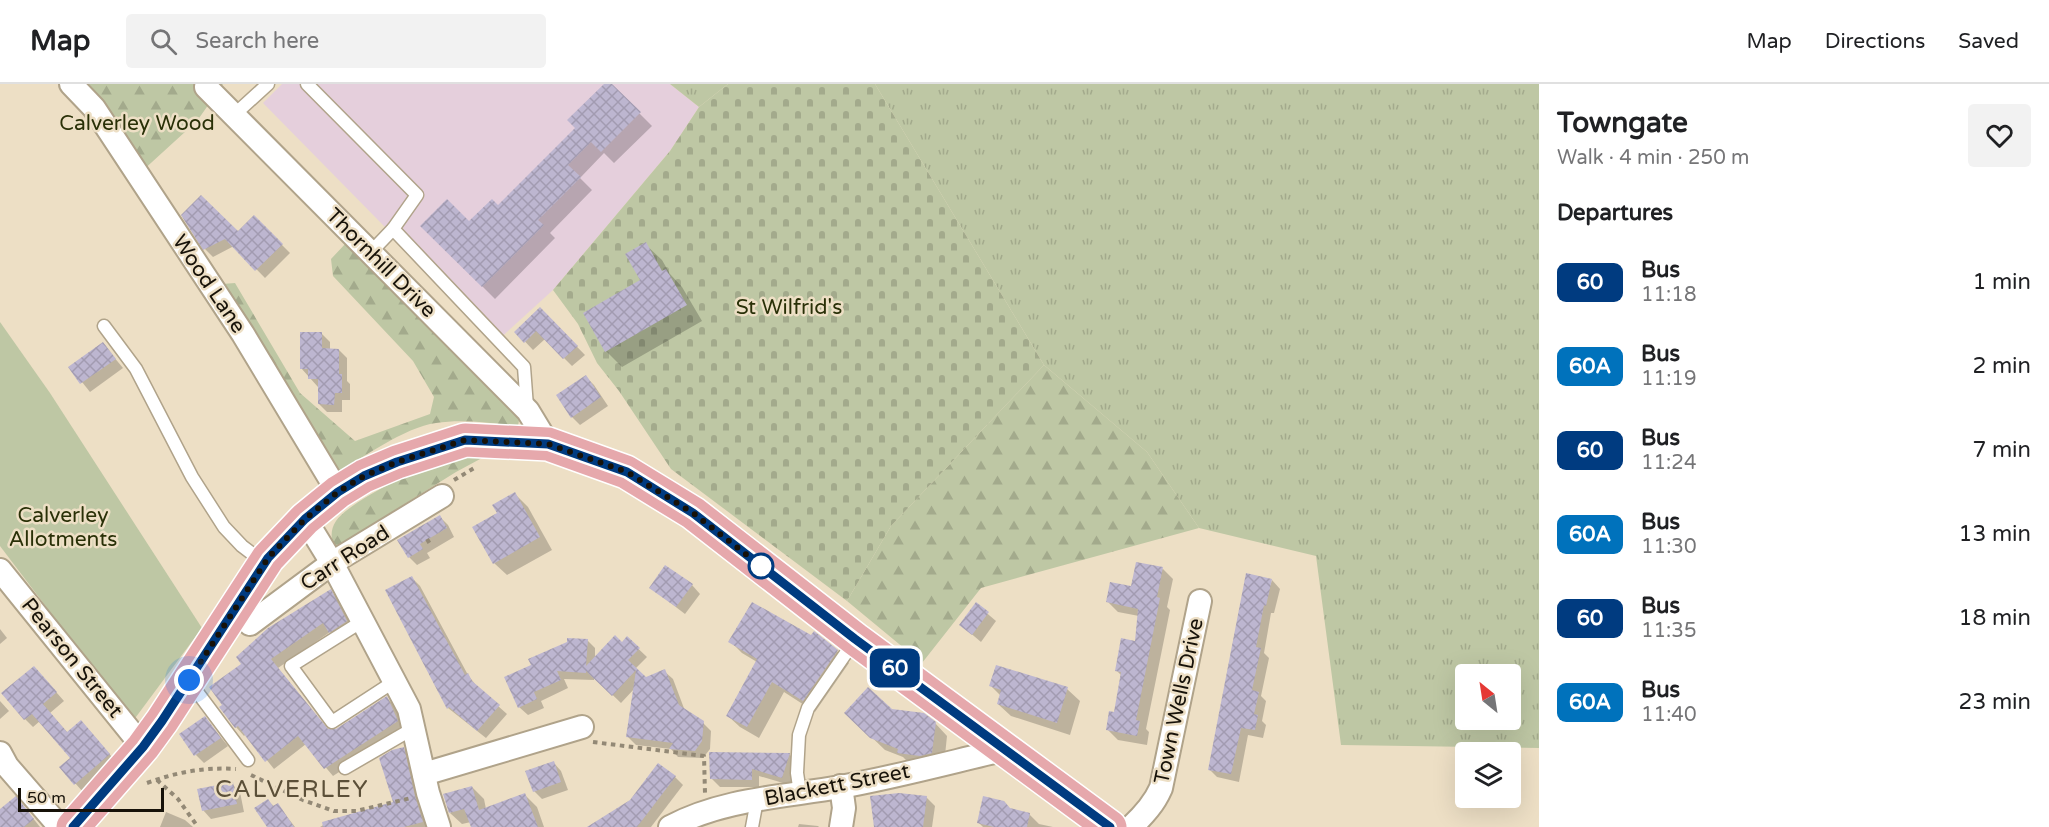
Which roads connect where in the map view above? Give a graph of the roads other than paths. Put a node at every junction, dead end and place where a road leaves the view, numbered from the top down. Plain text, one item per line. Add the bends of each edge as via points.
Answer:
1 (71, 84) edge
2 (268, 84) edge
3 (308, 84) edge
4 (206, 87) dead end
5 (234, 115) junction
6 (393, 229) junction
7 (371, 252) junction
8 (104, 327) dead end
9 (528, 411) junction
10 (548, 444) junction
11 (338, 492) junction
12 (442, 496) road end
13 (305, 519) junction
14 (265, 564) junction
15 (332, 564) junction
16 (0, 570) edge
17 (1200, 601) dead end
18 (361, 622) junction
19 (250, 624) dead end
20 (855, 639) junction
21 (189, 680) junction
22 (395, 681) junction
23 (414, 728) junction
24 (582, 728) road end
25 (143, 747) junction
26 (1006, 749) junction
27 (0, 753) edge
28 (248, 760) dead end
29 (345, 768) dead end
30 (426, 783) junction
31 (841, 786) junction
32 (800, 793) junction
33 (757, 800) junction
34 (60, 827) edge
35 (73, 827) edge
36 (440, 827) edge
37 (670, 827) edge
38 (752, 827) edge
39 (842, 827) edge
40 (1110, 827) edge
41 (1131, 827) edge

1 - 11 street, Wood Lane via 94,108 243,334
2 - 5 lane
3 - 6 lane via 417,195
4 - 5 street, Thornhill Drive
5 - 7 street, Thornhill Drive
6 - 7 lane
6 - 9 lane via 524,367
7 - 9 street, Thornhill Drive
8 - 14 lane via 136,369 192,477 224,527
9 - 10 street, Thornhill Drive
10 - 11 main road via 465,440 397,462
10 - 20 main road via 627,472 693,513
11 - 13 main road
12 - 15 street, Carr Road
13 - 14 main road
13 - 15 street
14 - 21 main road
15 - 18 street
15 - 19 street, Carr Road
16 - 25 street, Pearson Street
17 - 41 street, Town Wells Drive via 1161,788 1146,813
18 - 22 street
18 - 22 lane via 291,666 332,722
20 - 26 main road
20 - 32 lane via 808,708 799,735
21 - 25 main road
21 - 28 lane
22 - 23 street
23 - 29 lane
23 - 30 street
24 - 30 street
25 - 35 main road
26 - 31 street, Blackett Street
26 - 40 main road
27 - 34 street
30 - 36 street
31 - 32 street, Blackett Street
31 - 39 street
32 - 33 street, Blackett Street
33 - 37 street, Blackett Street via 721,806
33 - 38 lane

